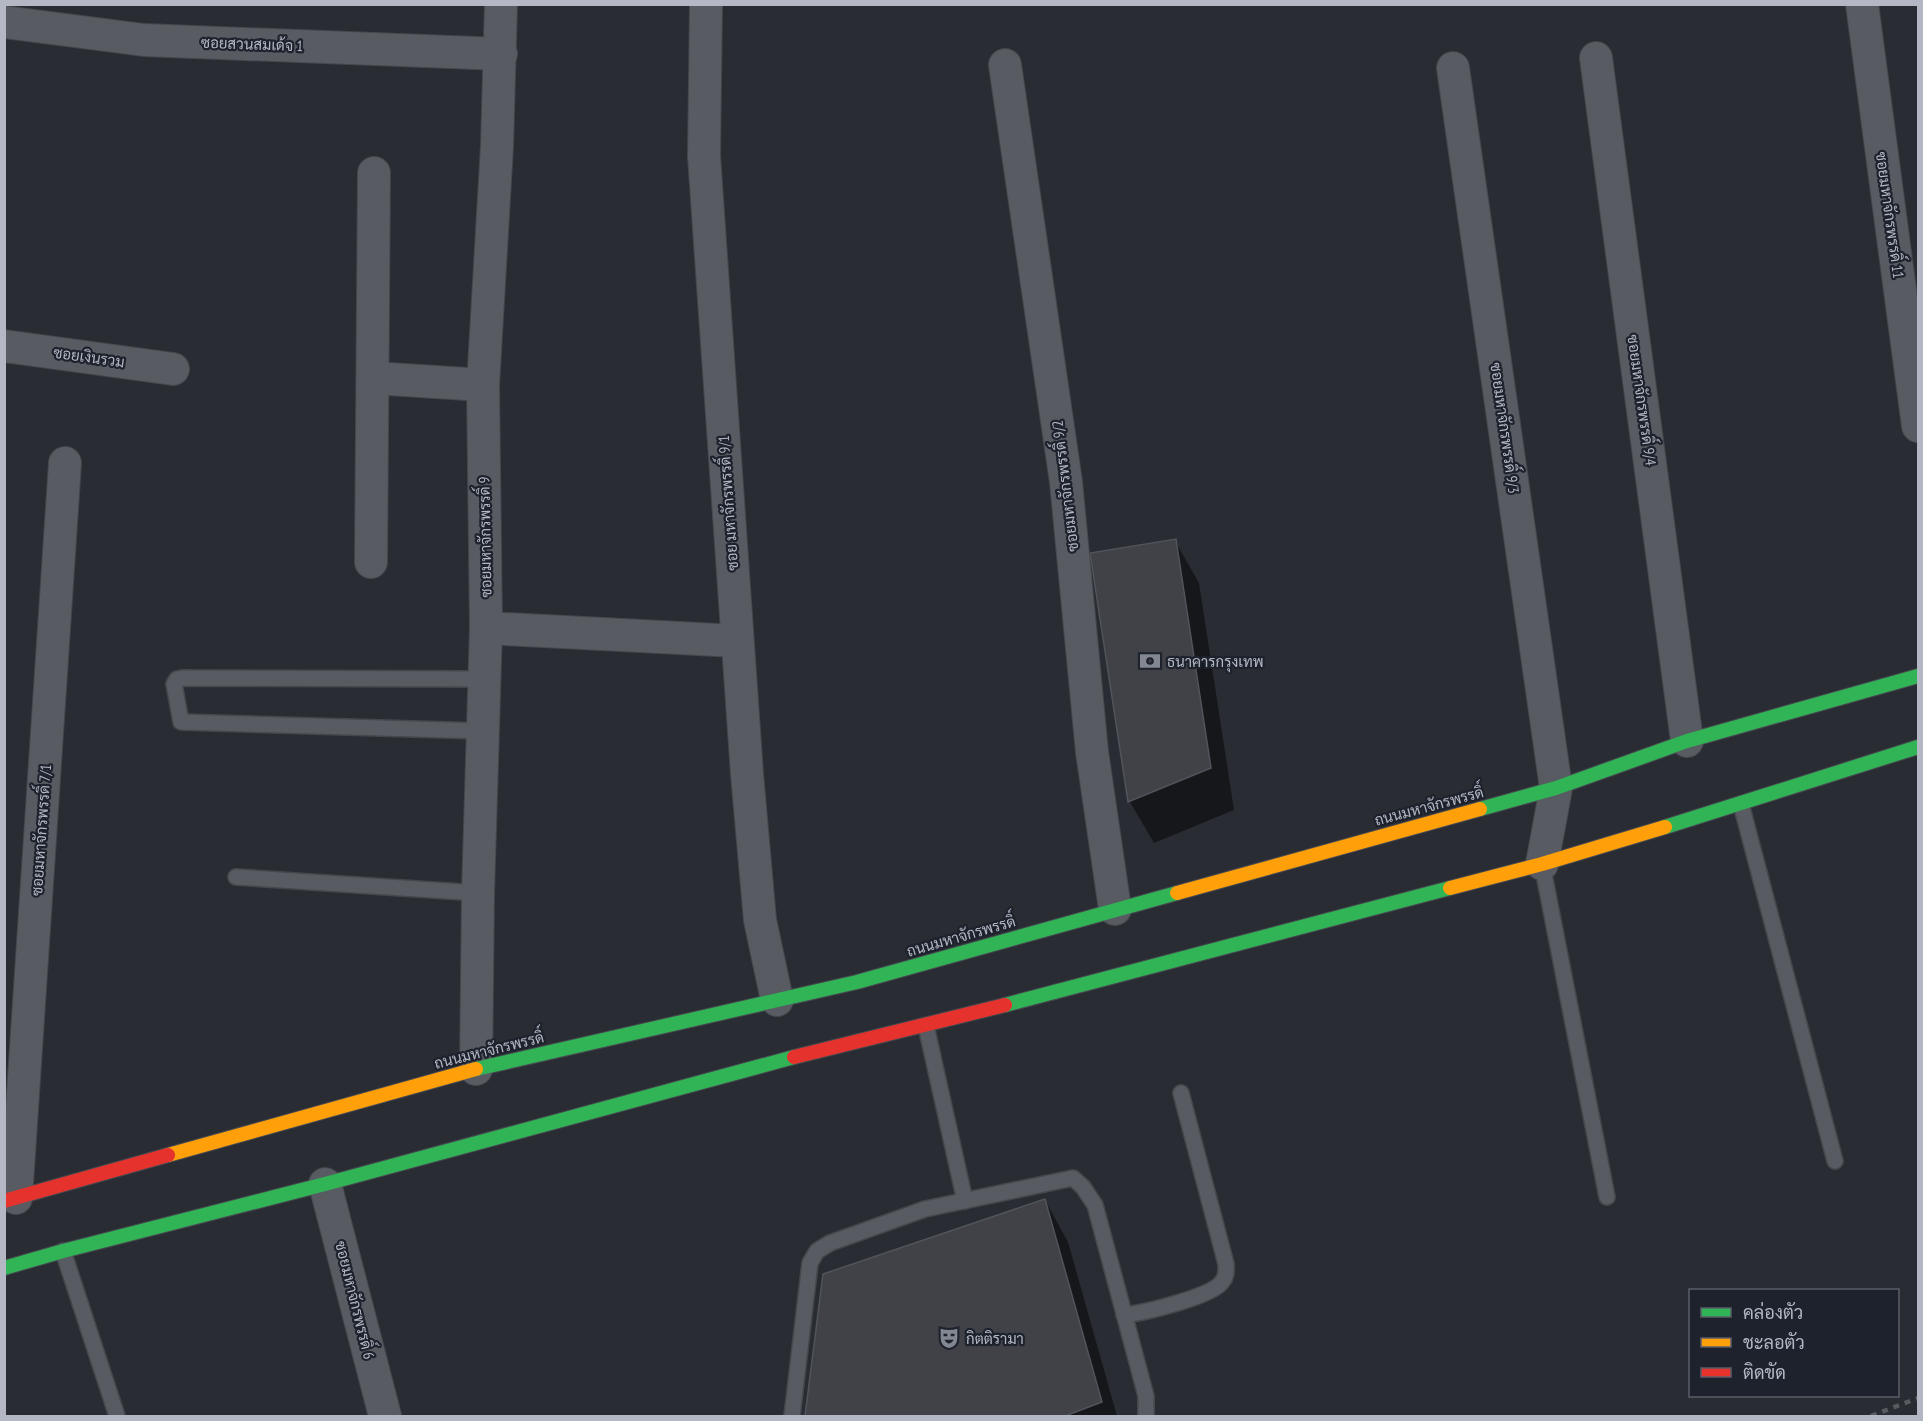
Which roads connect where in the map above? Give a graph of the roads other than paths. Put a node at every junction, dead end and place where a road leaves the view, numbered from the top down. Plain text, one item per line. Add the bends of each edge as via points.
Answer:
1 (501, 4) edge
2 (706, 4) edge
3 (1862, 4) edge
4 (4, 22) edge
5 (501, 54) junction
6 (1596, 58) dead end
7 (1005, 65) dead end
8 (1453, 68) dead end
9 (374, 173) dead end
10 (4, 345) edge
11 (173, 369) dead end
12 (373, 378) junction
13 (483, 386) junction
14 (1918, 426) edge
15 (65, 463) dead end
16 (371, 562) dead end
17 (486, 628) junction
18 (737, 641) junction
19 (1918, 676) edge
20 (484, 679) junction
21 (482, 731) junction
22 (1687, 741) junction
23 (1918, 747) edge
24 (1556, 788) junction
25 (1742, 804) junction
26 (1542, 864) junction
27 (236, 878) dead end
28 (478, 892) junction
29 (1115, 909) junction
30 (777, 1000) junction
31 (926, 1026) junction
32 (476, 1069) junction
33 (1181, 1093) dead end
34 (1835, 1161) dead end
35 (325, 1184) junction
36 (1607, 1197) dead end
37 (10, 1199) edge
38 (965, 1201) junction
39 (63, 1251) junction
40 (4, 1268) edge
41 (1124, 1315) junction
42 (117, 1416) edge
43 (385, 1416) edge
44 (792, 1416) edge
45 (1146, 1416) edge

1 - 5 street, ซอยมหาจักรพรรดิ์ 9
2 - 18 street, ซอย มหาจักรพรรดิ์ 9/1 via 704,156
3 - 14 street, ซอยมหาจักรพรรดิ์ 11
4 - 5 street, ซอยสวนสมเด้จ 1 via 144,40
5 - 13 street, ซอยมหาจักรพรรดิ์ 9
6 - 22 street, ซอยมหาจักรพรรดิ์ 9/4
7 - 29 street, ซอยมหาจักรพรรดิ์ 9/2 via 1066,482 1092,752
8 - 24 street, ซอยมหาจักรพรรดิ์ 9/3
9 - 12 street
10 - 11 street, ซอยเงินรวม
12 - 13 street
12 - 16 street
13 - 17 street, ซอยมหาจักรพรรดิ์ 9
15 - 37 street, ซอยมหาจักรพรรดิ์ 7/1
17 - 18 street
17 - 20 street, ซอยมหาจักรพรรดิ์ 9
18 - 30 street, ซอย มหาจักรพรรดิ์ 9/1 via 760,920
19 - 22 main road, ถนนมหาจักรพรรดิ์
20 - 21 street, ซอยมหาจักรพรรดิ์ 9
20 - 21 lane via 182,678 174,684 181,722
21 - 28 street, ซอยมหาจักรพรรดิ์ 9
22 - 24 main road, ถนนมหาจักรพรรดิ์
23 - 25 main road
24 - 26 street, ซอยมหาจักรพรรดิ์ 9/3
24 - 29 main road, ถนนมหาจักรพรรดิ์
25 - 26 main road
25 - 34 lane
26 - 31 main road
26 - 36 lane
27 - 28 lane
28 - 32 street, ซอยมหาจักรพรรดิ์ 9
29 - 30 main road, ถนนมหาจักรพรรดิ์ via 857,982
30 - 32 main road, ถนนมหาจักรพรรดิ์
31 - 35 main road via 774,1062
31 - 38 lane
32 - 37 main road, ถนนมหาจักรพรรดิ์
33 - 41 lane via 1226,1275 1216,1288 1207,1292 1143,1313
35 - 39 main road
35 - 43 street, ซอยมหาจักรพรรดิ์ 6
38 - 41 lane via 1073,1178 1095,1205
38 - 44 lane via 925,1209 817,1251 810,1263
39 - 40 main road
39 - 42 lane
41 - 45 lane via 1146,1396

